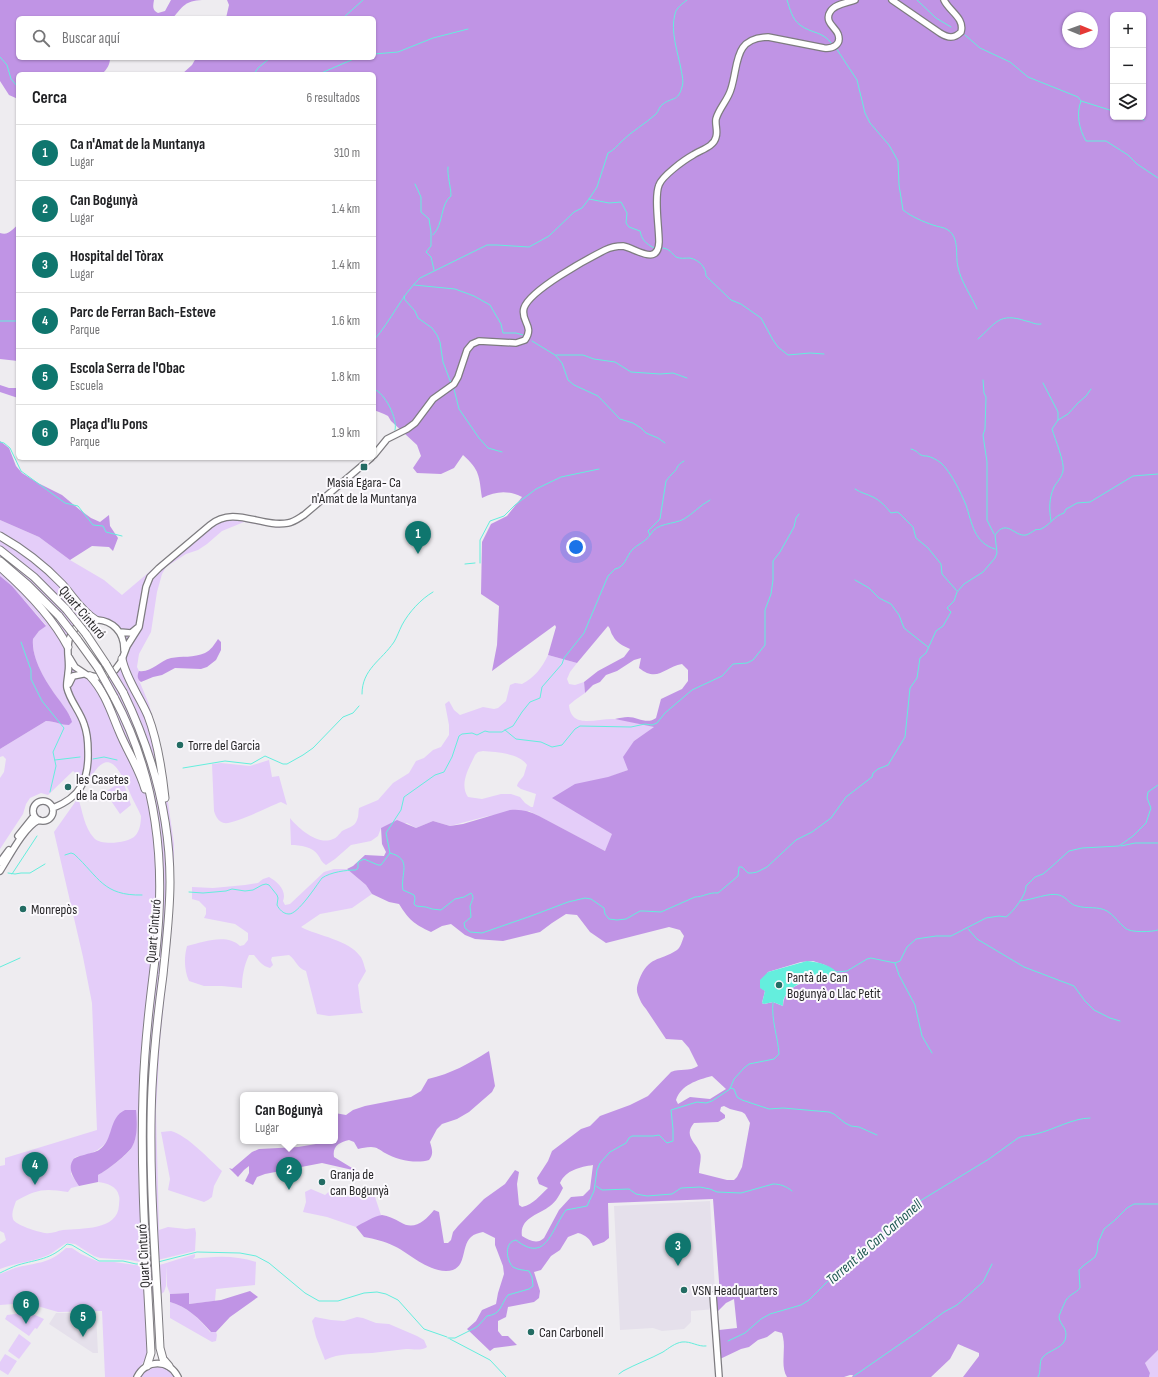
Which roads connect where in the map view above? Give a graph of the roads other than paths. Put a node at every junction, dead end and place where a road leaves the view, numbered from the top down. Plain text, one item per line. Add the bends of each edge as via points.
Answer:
1 (855, 0) edge
2 (892, 0) edge
3 (944, 0) edge
4 (376, 453) edge
5 (369, 460) edge
6 (0, 536) edge
7 (0, 550) edge
8 (0, 561) edge
9 (0, 567) edge
10 (96, 620) junction
11 (141, 621) junction
12 (120, 632) junction
13 (68, 647) junction
14 (123, 656) junction
15 (69, 657) junction
16 (88, 675) junction
17 (69, 692) junction
18 (53, 808) junction
19 (166, 813) junction
20 (154, 815) junction
21 (36, 818) junction
22 (0, 862) edge
23 (0, 871) edge
24 (713, 1296) dead end
25 (147, 1366) junction
26 (169, 1366) junction
27 (137, 1377) edge
28 (178, 1377) edge
29 (718, 1377) edge

1 - 4 street via 835,7 828,15 839,37 838,43 832,48 759,37 742,48 731,92 716,119 714,142 690,157 659,184 659,242 656,252 646,255 627,247 611,247 552,280 524,308 529,330 525,340 516,343 479,341 472,344 467,350 454,384 433,399 415,423 387,439
2 - 3 street via 940,33 956,37 961,32 960,20
5 - 11 street via 294,521 281,523 229,517 214,522 150,577
6 - 10 highway via 47,570 86,613
7 - 19 highway, Quart Cinturó, bridge via 34,577 66,610 106,664 123,692 147,747
8 - 20 highway, Quart Cinturó, bridge via 59,616 98,668 129,726 148,783
9 - 13 highway via 40,607
10 - 12 street via 111,624
10 - 13 street via 85,622 76,628
11 - 12 street via 131,633
11 - 14 street
12 - 14 street via 124,642
13 - 15 street
14 - 16 street via 117,667 109,673 100,676
14 - 19 highway via 126,673 152,726 160,762
15 - 16 street via 75,667
15 - 17 street
16 - 17 street via 75,675 69,683
16 - 20 highway via 102,692 144,785
17 - 18 street via 86,728 88,768 77,792
18 - 21 street via 50,818 45,821
18 - 21 street via 49,802 40,801 34,807
19 - 26 highway, Quart Cinturó via 170,882 155,1043 151,1144 160,1348 163,1359
20 - 25 highway, Quart Cinturó via 159,856 159,915 143,1092 142,1163 151,1354
21 - 22 street
21 - 23 street
24 - 29 street
25 - 26 street via 160,1363
25 - 27 street
26 - 28 street

